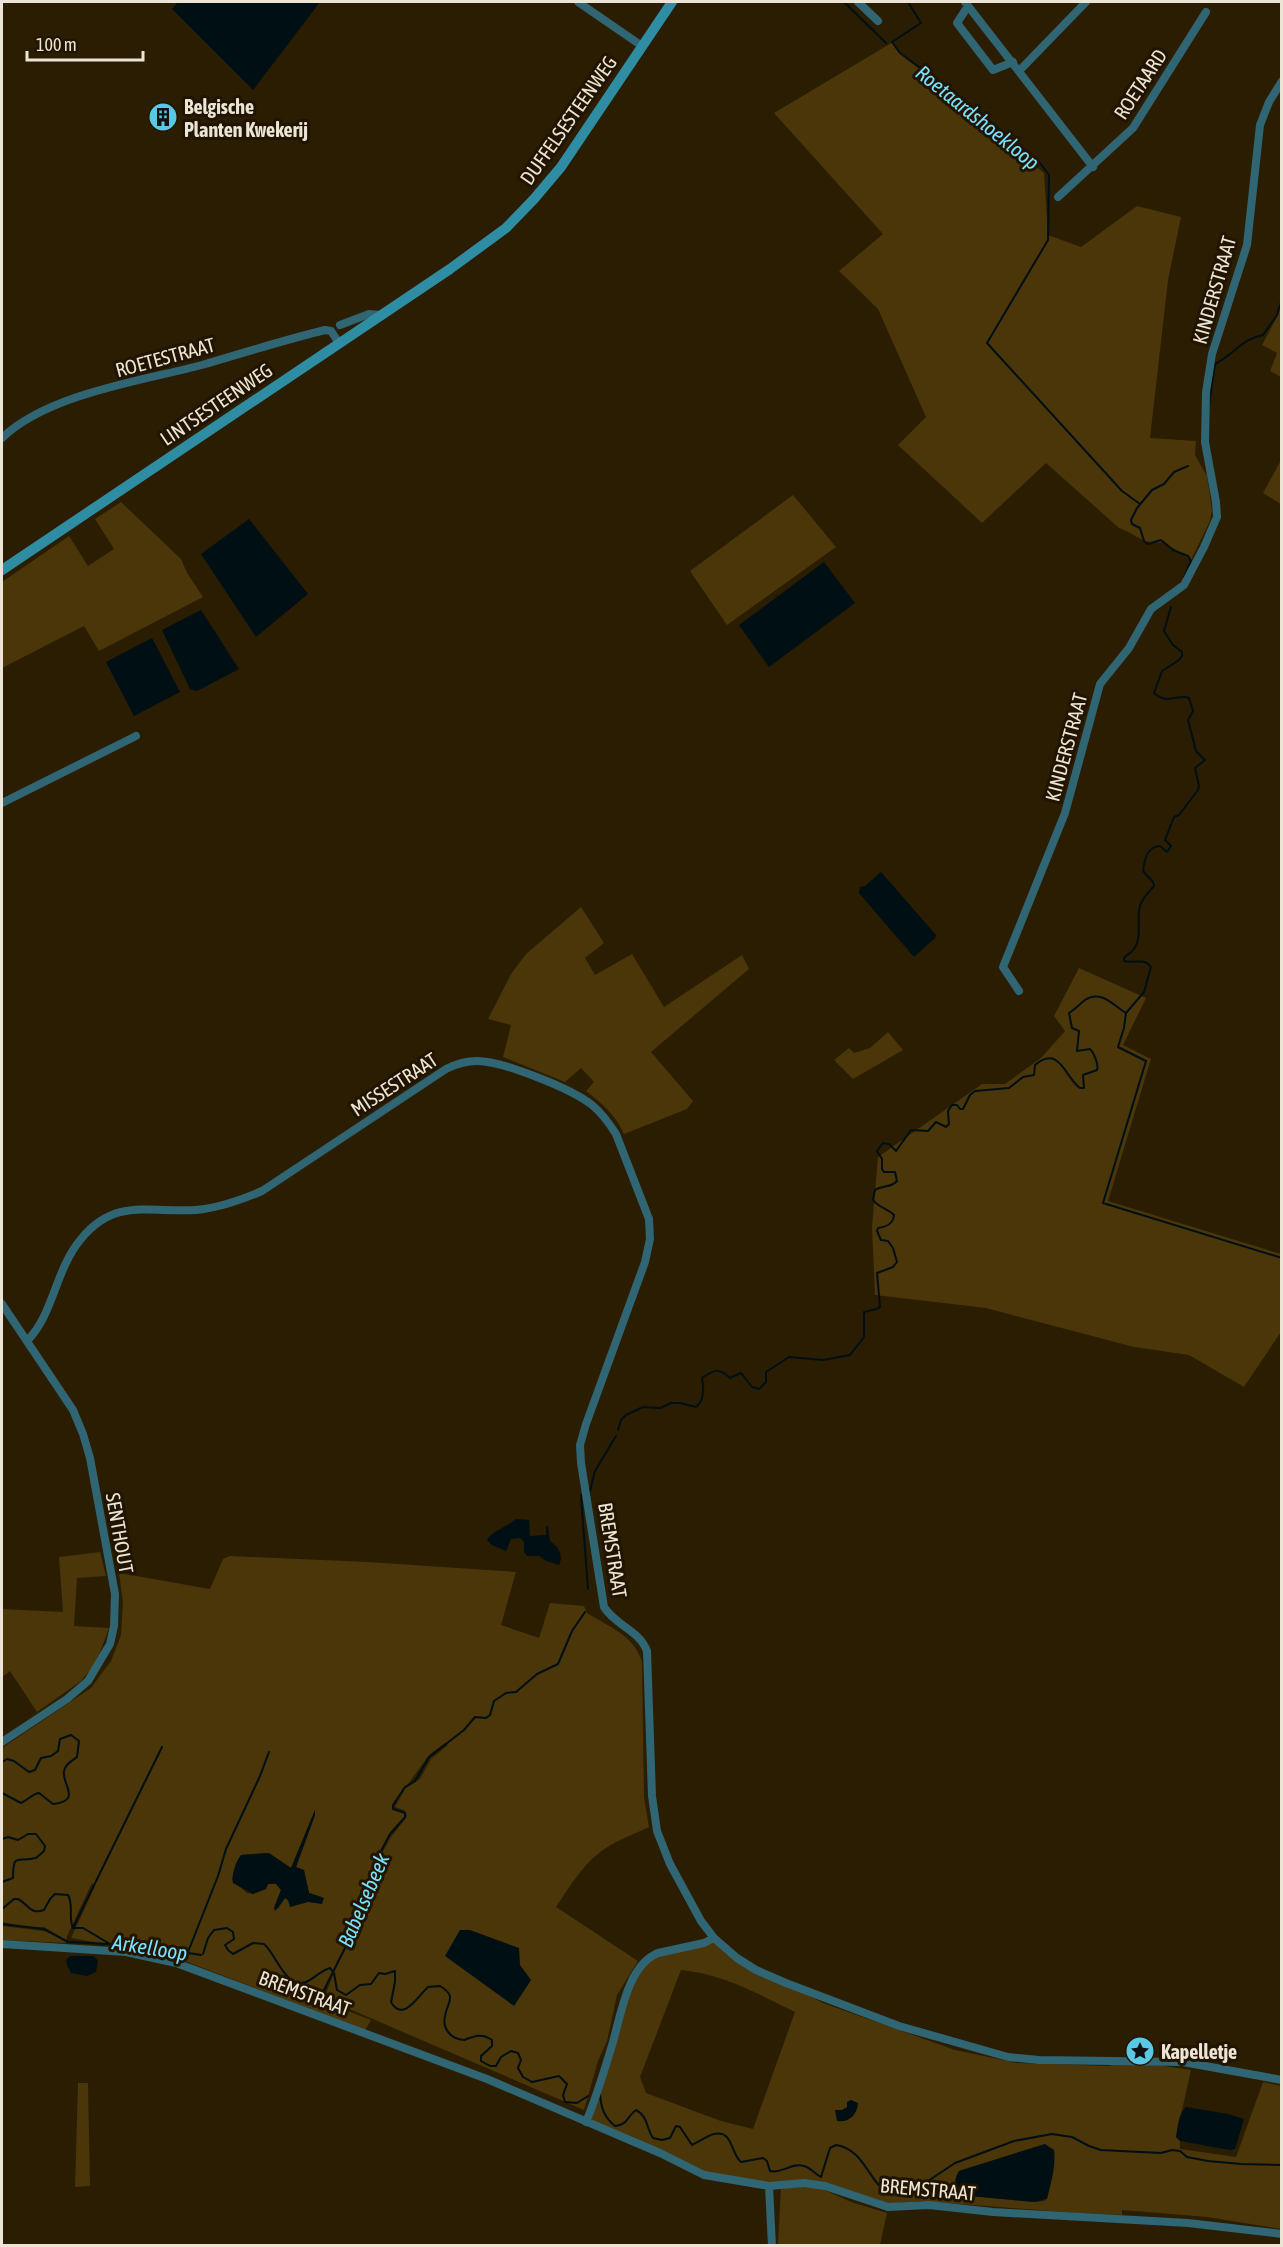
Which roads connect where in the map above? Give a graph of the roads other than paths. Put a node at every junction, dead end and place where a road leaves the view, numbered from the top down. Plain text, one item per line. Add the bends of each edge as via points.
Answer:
1 (578, 2) edge
2 (672, 2) edge
3 (858, 2) edge
4 (1086, 2) edge
5 (966, 4) edge
6 (1206, 12) dead end
7 (878, 21) dead end
8 (642, 46) junction
9 (1012, 62) junction
10 (1019, 71) junction
11 (1281, 81) edge
12 (1093, 167) junction
13 (1058, 197) dead end
14 (450, 269) joint
15 (381, 315) junction
16 (340, 325) dead end
17 (339, 343) junction
18 (2, 438) edge
19 (2, 570) edge
20 (136, 736) dead end
21 (2, 803) edge
22 (1019, 991) dead end
23 (2, 1304) edge
24 (28, 1340) junction
25 (586, 1492) joint
26 (2, 1742) edge
27 (714, 1938) junction
28 (2, 1944) edge
29 (1281, 2080) edge
30 (586, 2122) junction
31 (769, 2186) junction
32 (1281, 2234) edge
33 (772, 2246) edge

1 - 8 street
2 - 8 street, DUFFELSESTEENWEG
3 - 7 street
4 - 10 street
5 - 9 street
5 - 9 street via 957,23 993,70
6 - 12 street, ROETAARD via 1133,128
8 - 14 street, DUFFELSESTEENWEG via 561,167 534,199 506,228
9 - 10 street
10 - 12 street
11 - 22 street, KINDERSTRAAT via 1260,125 1246,245 1212,354 1206,392 1205,442 1217,518 1184,585 1151,609 1129,648 1100,684 1065,813 1003,967
12 - 13 street, ROETAARD
14 - 15 street, LINTSESTEENWEG
15 - 16 street via 369,314
15 - 17 street, LINTSESTEENWEG
17 - 18 street, ROETESTRAAT via 331,331 325,330 116,387 52,407 18,424
17 - 19 street, LINTSESTEENWEG
20 - 21 street
23 - 24 street, SENTHOUT
24 - 25 street, MISSESTRAAT via 42,1320 71,1251 101,1219 127,1209 196,1210 239,1201 262,1191 446,1069 477,1061 508,1067 573,1093 604,1116 616,1134 649,1219 645,1262 580,1444
24 - 26 street, SENTHOUT via 73,1410 83,1434 115,1594 114,1626 110,1644 88,1681
25 - 27 street, BREMSTRAAT via 604,1607 643,1641 647,1652 652,1796 657,1831 682,1889
27 - 29 street, BREMSTRAAT via 756,1970 788,1984 899,2026 1008,2057 1183,2062
27 - 30 street via 704,1944 651,1955 642,1967 625,1993
28 - 30 street, BREMSTRAAT via 126,1952 176,1963 487,2079
30 - 31 street, BREMSTRAAT via 704,2175
31 - 32 street, BREMSTRAAT via 825,2186 888,2207 930,2205 1188,2223
31 - 33 street

